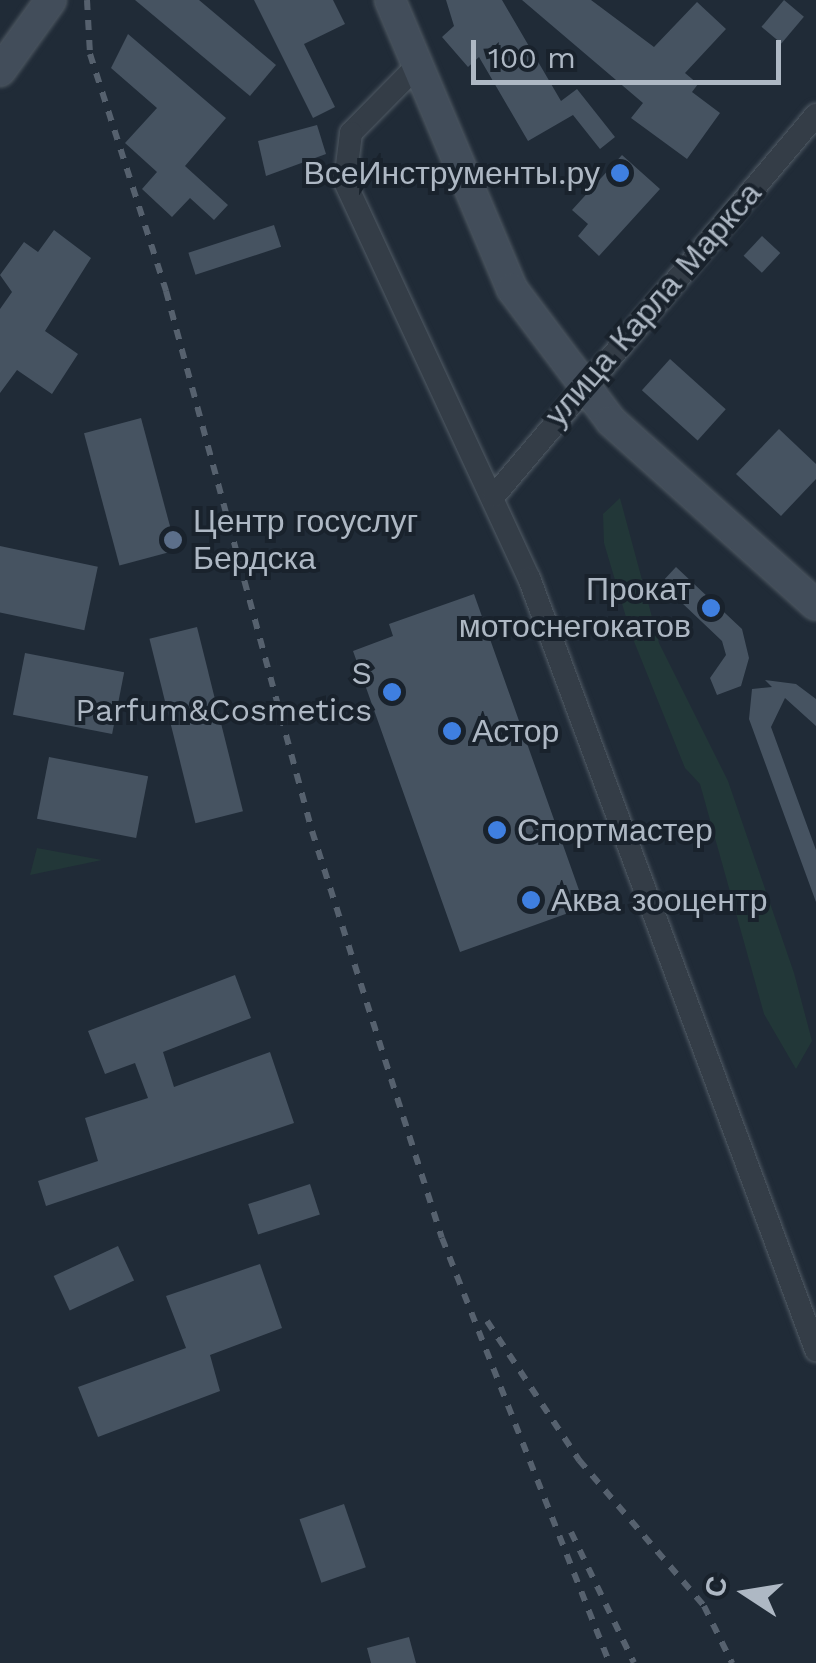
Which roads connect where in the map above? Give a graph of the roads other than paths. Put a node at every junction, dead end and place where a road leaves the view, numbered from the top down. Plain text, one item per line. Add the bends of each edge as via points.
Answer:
1 (52, 0) edge
2 (390, 0) edge
3 (418, 65) junction
4 (0, 71) edge
5 (816, 116) edge
6 (580, 385) junction
7 (494, 496) junction
8 (816, 606) edge
9 (816, 1350) edge

1 - 4 main road
2 - 3 main road
3 - 6 main road via 512,290
3 - 7 street via 351,134 345,182
5 - 6 street, улица Карла Маркса
6 - 7 street, улица Карла Маркса
6 - 8 main road via 651,462
7 - 9 street

